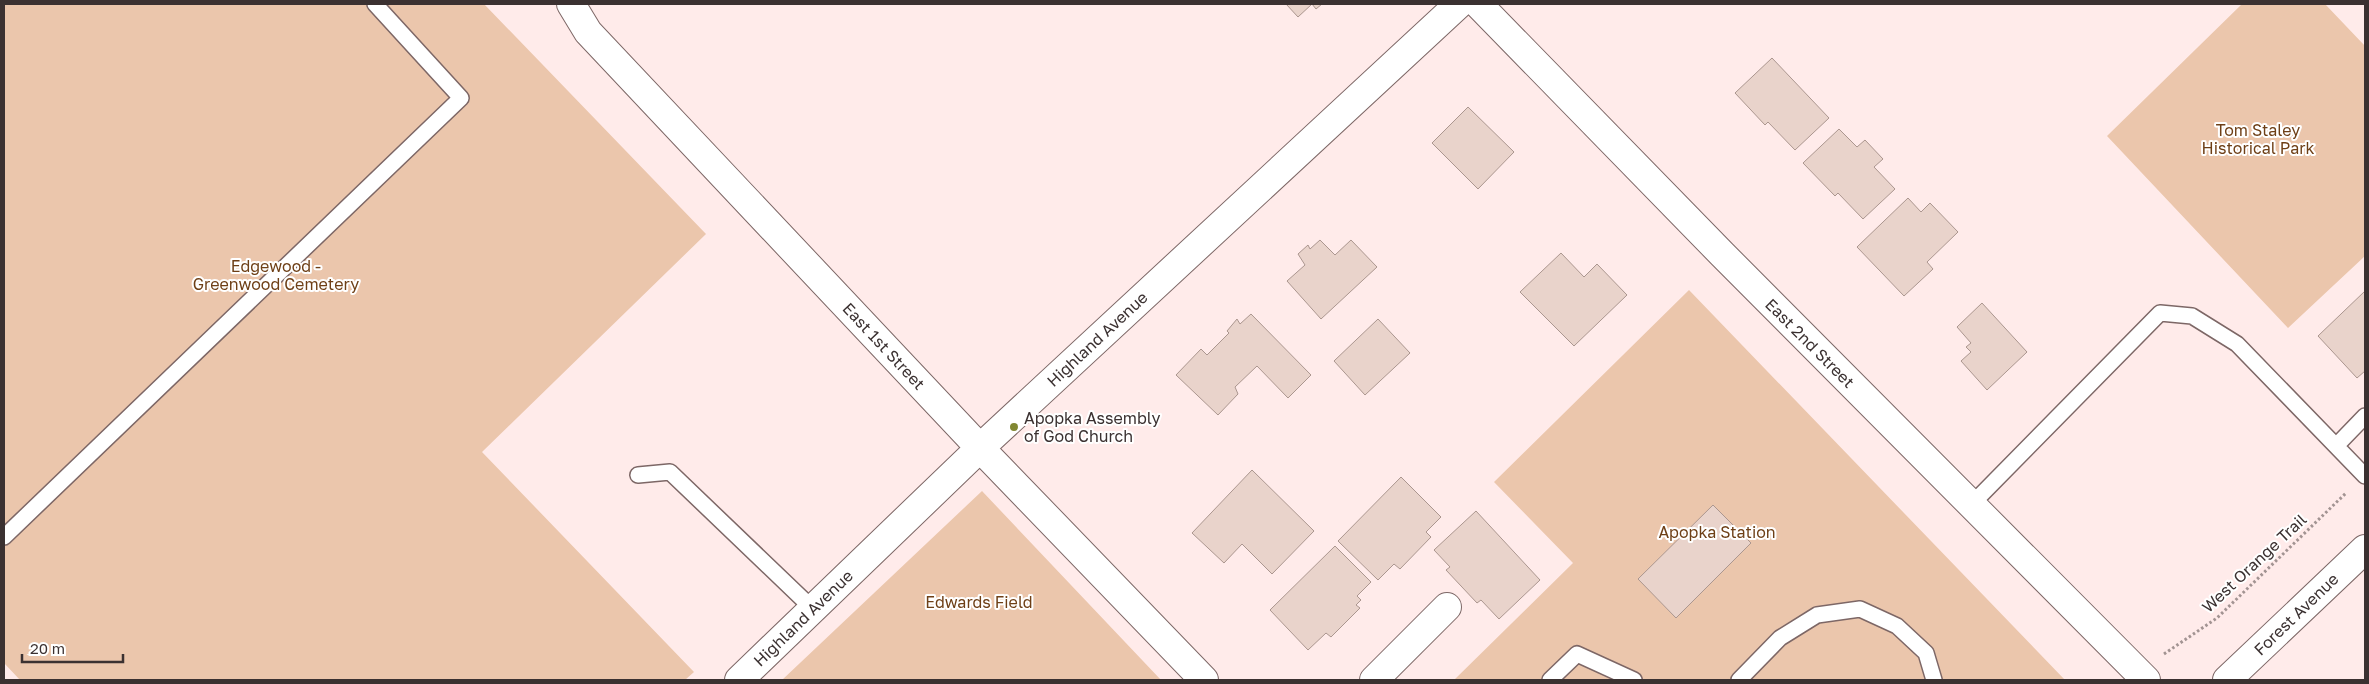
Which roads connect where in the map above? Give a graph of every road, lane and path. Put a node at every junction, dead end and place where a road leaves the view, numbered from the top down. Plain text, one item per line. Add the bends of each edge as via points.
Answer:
1 (375, 4) edge
2 (571, 4) edge
3 (1459, 4) edge
4 (1478, 4) edge
5 (2365, 416) edge
6 (2336, 446) junction
7 (980, 448) junction
8 (638, 475) dead end
9 (2365, 475) edge
10 (1971, 505) junction
11 (4, 537) edge
12 (2365, 549) edge
13 (1448, 607) dead end
14 (813, 609) junction
15 (2142, 676) edge
16 (739, 680) edge
17 (1204, 680) edge
18 (1374, 680) edge
19 (1550, 680) edge
20 (1634, 680) edge
21 (1739, 680) edge
22 (1934, 680) edge
23 (2227, 680) edge

1 - 11 lane via 461,98
2 - 7 street, East 1st Street via 588,32
3 - 7 street, Highland Avenue
4 - 10 street, East 2nd Street
5 - 6 lane
6 - 9 lane
6 - 10 lane via 2237,344 2192,316 2160,313
7 - 14 street, Highland Avenue
7 - 17 street, East 1st Street
8 - 14 lane via 670,472
9 - 15 path, West Orange Trail via 2217,618
10 - 15 street, East 2nd Street
12 - 23 street, Forest Avenue
13 - 18 street
14 - 16 street, Highland Avenue
19 - 20 lane via 1577,654
21 - 22 lane via 1780,638 1816,615 1860,609 1897,626 1926,653

